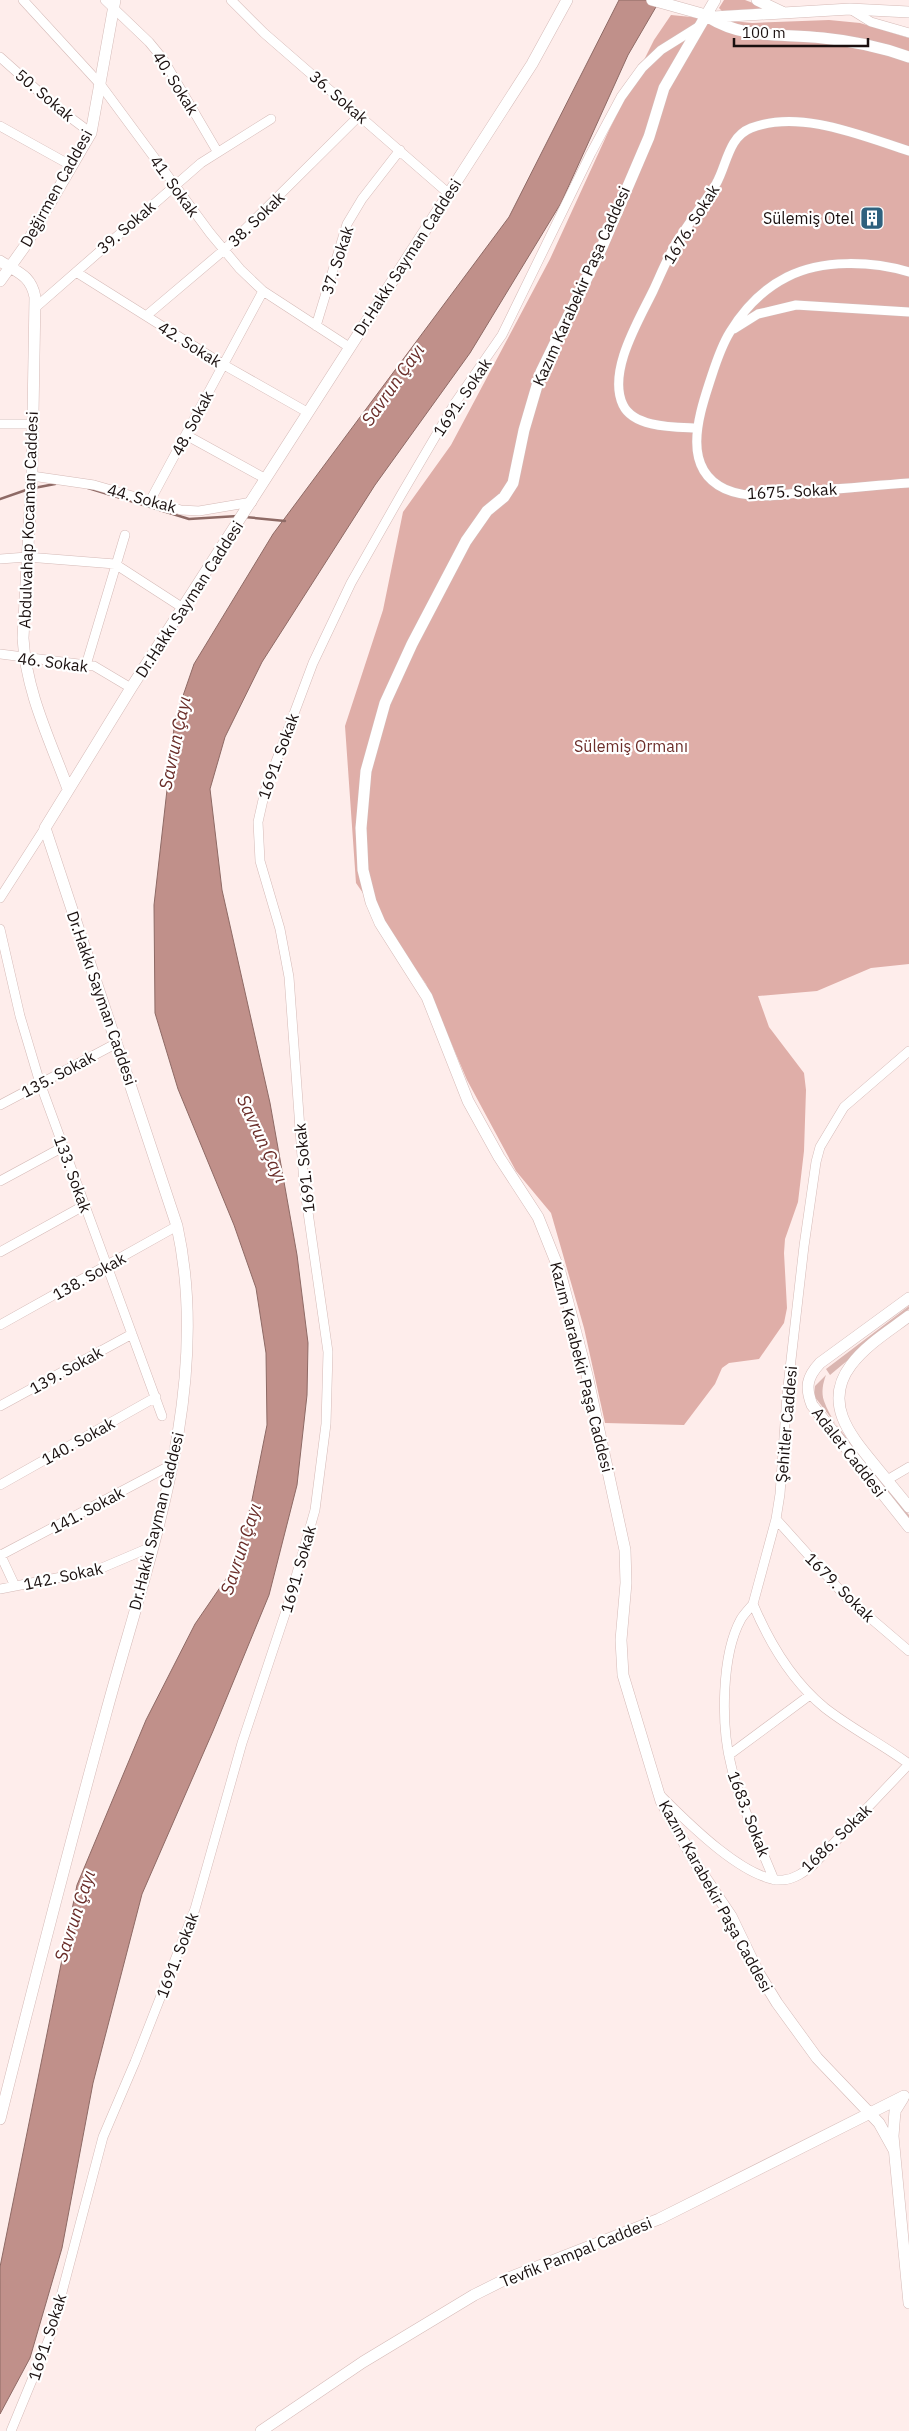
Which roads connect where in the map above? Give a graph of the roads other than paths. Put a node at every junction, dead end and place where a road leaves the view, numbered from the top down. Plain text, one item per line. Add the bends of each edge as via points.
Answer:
1 (23, 0) edge
2 (231, 0) edge
3 (567, 0) edge
4 (652, 0) edge
5 (715, 0) edge
6 (757, 0) edge
7 (111, 2) edge
8 (850, 9) junction
9 (783, 12) junction
10 (909, 12) edge
11 (704, 21) junction
12 (909, 33) edge
13 (0, 57) edge
14 (909, 57) edge
15 (100, 84) junction
16 (360, 115) junction
17 (271, 119) dead end
18 (0, 126) edge
19 (90, 133) junction
20 (400, 150) junction
21 (217, 151) junction
22 (909, 151) edge
23 (72, 166) junction
24 (174, 185) junction
25 (448, 193) junction
26 (224, 250) junction
27 (0, 261) edge
28 (5, 269) edge
29 (76, 272) junction
30 (909, 272) edge
31 (0, 281) edge
32 (263, 291) junction
33 (36, 307) junction
34 (909, 312) edge
35 (146, 316) junction
36 (316, 326) junction
37 (730, 332) junction
38 (349, 347) junction
39 (224, 365) junction
40 (307, 412) junction
41 (0, 424) edge
42 (32, 424) junction
43 (696, 428) junction
44 (186, 435) junction
45 (32, 476) junction
46 (266, 479) junction
47 (909, 483) edge
48 (150, 501) junction
49 (252, 502) junction
50 (125, 535) dead end
51 (28, 557) junction
52 (0, 559) edge
53 (115, 564) junction
54 (183, 608) junction
55 (0, 654) edge
56 (24, 658) junction
57 (86, 665) junction
58 (131, 688) junction
59 (68, 790) junction
60 (45, 828) junction
61 (0, 898) edge
62 (0, 929) edge
63 (2, 956) edge
64 (117, 1043) junction
65 (907, 1055) edge
66 (40, 1083) junction
67 (0, 1105) edge
68 (63, 1147) junction
69 (0, 1181) edge
70 (85, 1205) junction
71 (177, 1226) junction
72 (0, 1252) edge
73 (107, 1266) junction
74 (909, 1298) edge
75 (909, 1316) edge
76 (0, 1325) edge
77 (132, 1334) junction
78 (156, 1398) junction
79 (0, 1406) edge
80 (162, 1416) dead end
81 (173, 1464) junction
82 (909, 1467) edge
83 (887, 1480) junction
84 (0, 1485) edge
85 (909, 1507) edge
86 (776, 1519) junction
87 (909, 1527) edge
88 (151, 1547) junction
89 (0, 1555) edge
90 (15, 1586) junction
91 (0, 1589) edge
92 (753, 1604) junction
93 (909, 1651) edge
94 (810, 1694) junction
95 (729, 1755) junction
96 (909, 1764) edge
97 (658, 1793) junction
98 (774, 1880) junction
99 (907, 2096) edge
100 (871, 2113) junction
101 (0, 2119) edge
102 (894, 2150) junction
103 (909, 2298) edge
104 (11, 2431) edge
105 (261, 2431) edge

1 - 15 street, 41. Sokak
2 - 16 street, 36. Sokak via 264,33
3 - 25 street, Dr.Hakkı Sayman Caddesi via 532,64
4 - 11 street via 695,12
5 - 11 street, Kazım Karabekir Paşa Caddesi
6 - 9 street
7 - 15 street, Değirmen Caddesi
7 - 21 street, 40. Sokak via 163,59
8 - 9 street
8 - 10 street
8 - 12 street via 871,22
9 - 11 street
11 - 14 street via 744,33 844,40
11 - 97 street, Kazım Karabekir Paşa Caddesi via 664,88 649,137 602,247 541,372 513,483 504,497 487,511 466,541 385,703 366,771 361,828 363,870 380,923 427,997 468,1101 498,1156 538,1217 560,1272 589,1384 625,1550 621,1640 623,1675
11 - 104 street, 1691. Sokak via 661,50 642,68 621,97 506,328 454,403 337,610 306,678 265,791 258,822 258,849 290,977 304,1184 328,1352 318,1492 302,1562 251,1713 202,1886 186,1934 103,2137 53,2328
13 - 19 street, 50. Sokak
15 - 19 street, Değirmen Caddesi
15 - 24 street, 41. Sokak
16 - 20 street, 36. Sokak
16 - 26 street, 38. Sokak
17 - 21 street, 39. Sokak
18 - 23 street
19 - 23 street, Değirmen Caddesi
20 - 25 street, 36. Sokak
20 - 36 street, 37. Sokak via 347,224
21 - 24 street, 39. Sokak
22 - 43 street, 1676. Sokak via 822,126 791,122 752,128 744,131 734,143 716,183 673,248 630,340 620,372 623,404 631,414 657,424
23 - 28 street, Değirmen Caddesi
24 - 26 street, 41. Sokak
24 - 29 street, 39. Sokak
25 - 38 street, Dr.Hakkı Sayman Caddesi
26 - 32 street, 41. Sokak
26 - 35 street, 38. Sokak
27 - 28 street, Abdulvahap Kocaman Caddesi
28 - 31 street, Değirmen Caddesi
28 - 33 street, Abdulvahap Kocaman Caddesi via 18,270 29,279
29 - 33 street, 39. Sokak
29 - 35 street, 42. Sokak
30 - 37 street, 1675. Sokak via 842,265 802,271 766,290
32 - 36 street, 41. Sokak
32 - 39 street, 48. Sokak
33 - 42 street, Abdulvahap Kocaman Caddesi
34 - 37 street via 796,305 758,314
35 - 39 street, 42. Sokak
36 - 38 street, 41. Sokak
37 - 43 street, 1675. Sokak via 715,366
38 - 40 street, Dr.Hakkı Sayman Caddesi
39 - 40 street, 42. Sokak
39 - 44 street, 48. Sokak
40 - 46 street, Dr.Hakkı Sayman Caddesi
41 - 42 street
42 - 45 street, Abdulvahap Kocaman Caddesi
43 - 47 street, 1675. Sokak via 696,446 701,463 712,479 731,491 764,495
44 - 46 street
44 - 48 street, 48. Sokak
45 - 48 street, 44. Sokak via 94,485
45 - 51 street, Abdulvahap Kocaman Caddesi
46 - 49 street, Dr.Hakkı Sayman Caddesi
48 - 49 street, 44. Sokak via 181,510 199,511
49 - 54 street, Dr.Hakkı Sayman Caddesi
50 - 53 street
51 - 52 street
51 - 53 street
51 - 56 street, Abdulvahap Kocaman Caddesi
53 - 54 street
53 - 57 street
54 - 58 street, Dr.Hakkı Sayman Caddesi
55 - 56 street, 46. Sokak
56 - 57 street, 46. Sokak
56 - 59 street, Abdulvahap Kocaman Caddesi via 28,683
57 - 58 street, 46. Sokak via 101,669
58 - 59 street, Dr.Hakkı Sayman Caddesi
59 - 60 street, Dr.Hakkı Sayman Caddesi
60 - 61 street
60 - 64 street, Dr.Hakkı Sayman Caddesi
62 - 63 street, 133. Sokak
63 - 66 street, 133. Sokak
64 - 66 street, 135. Sokak
64 - 71 street, Dr.Hakkı Sayman Caddesi
65 - 86 street, Şehitler Caddesi via 844,1107 820,1147 801,1266
66 - 67 street, 135. Sokak
66 - 68 street, 133. Sokak
68 - 69 street
68 - 70 street, 133. Sokak
70 - 72 street
70 - 73 street, 133. Sokak
71 - 73 street, 138. Sokak
71 - 81 street, Dr.Hakkı Sayman Caddesi via 186,1274 187,1340 181,1422
73 - 76 street, 138. Sokak
73 - 77 street, 133. Sokak
74 - 87 street, Adalet Caddesi via 820,1363 807,1384 816,1412
75 - 83 street via 857,1358 845,1375 840,1393 844,1425
77 - 78 street, 133. Sokak
77 - 79 street, 139. Sokak
78 - 80 street, 133. Sokak
78 - 84 street, 140. Sokak
81 - 88 street, Dr.Hakkı Sayman Caddesi
81 - 89 street, 141. Sokak
82 - 83 street
83 - 85 street
86 - 92 street, Şehitler Caddesi
86 - 93 street, 1679. Sokak via 854,1604
88 - 90 street, 142. Sokak via 98,1570
88 - 101 street, Dr.Hakkı Sayman Caddesi
89 - 90 street
90 - 91 street, 142. Sokak
92 - 94 street via 786,1664
92 - 95 street, 1683. Sokak via 741,1618 727,1667 725,1710
94 - 95 street
94 - 96 street via 838,1718
95 - 98 street, 1683. Sokak via 735,1781
96 - 98 street, 1686. Sokak via 813,1865 794,1878
97 - 98 street via 718,1848 750,1870
97 - 100 street, Kazım Karabekir Paşa Caddesi via 681,1840 731,1916 777,2004 829,2072
99 - 100 street, Tevfik Pampal Caddesi
99 - 102 street, Tevfik Pampal Caddesi via 895,2111
100 - 102 street, Kazım Karabekir Paşa Caddesi
100 - 105 street, Tevfik Pampal Caddesi via 659,2219 506,2278 383,2349
102 - 103 street

